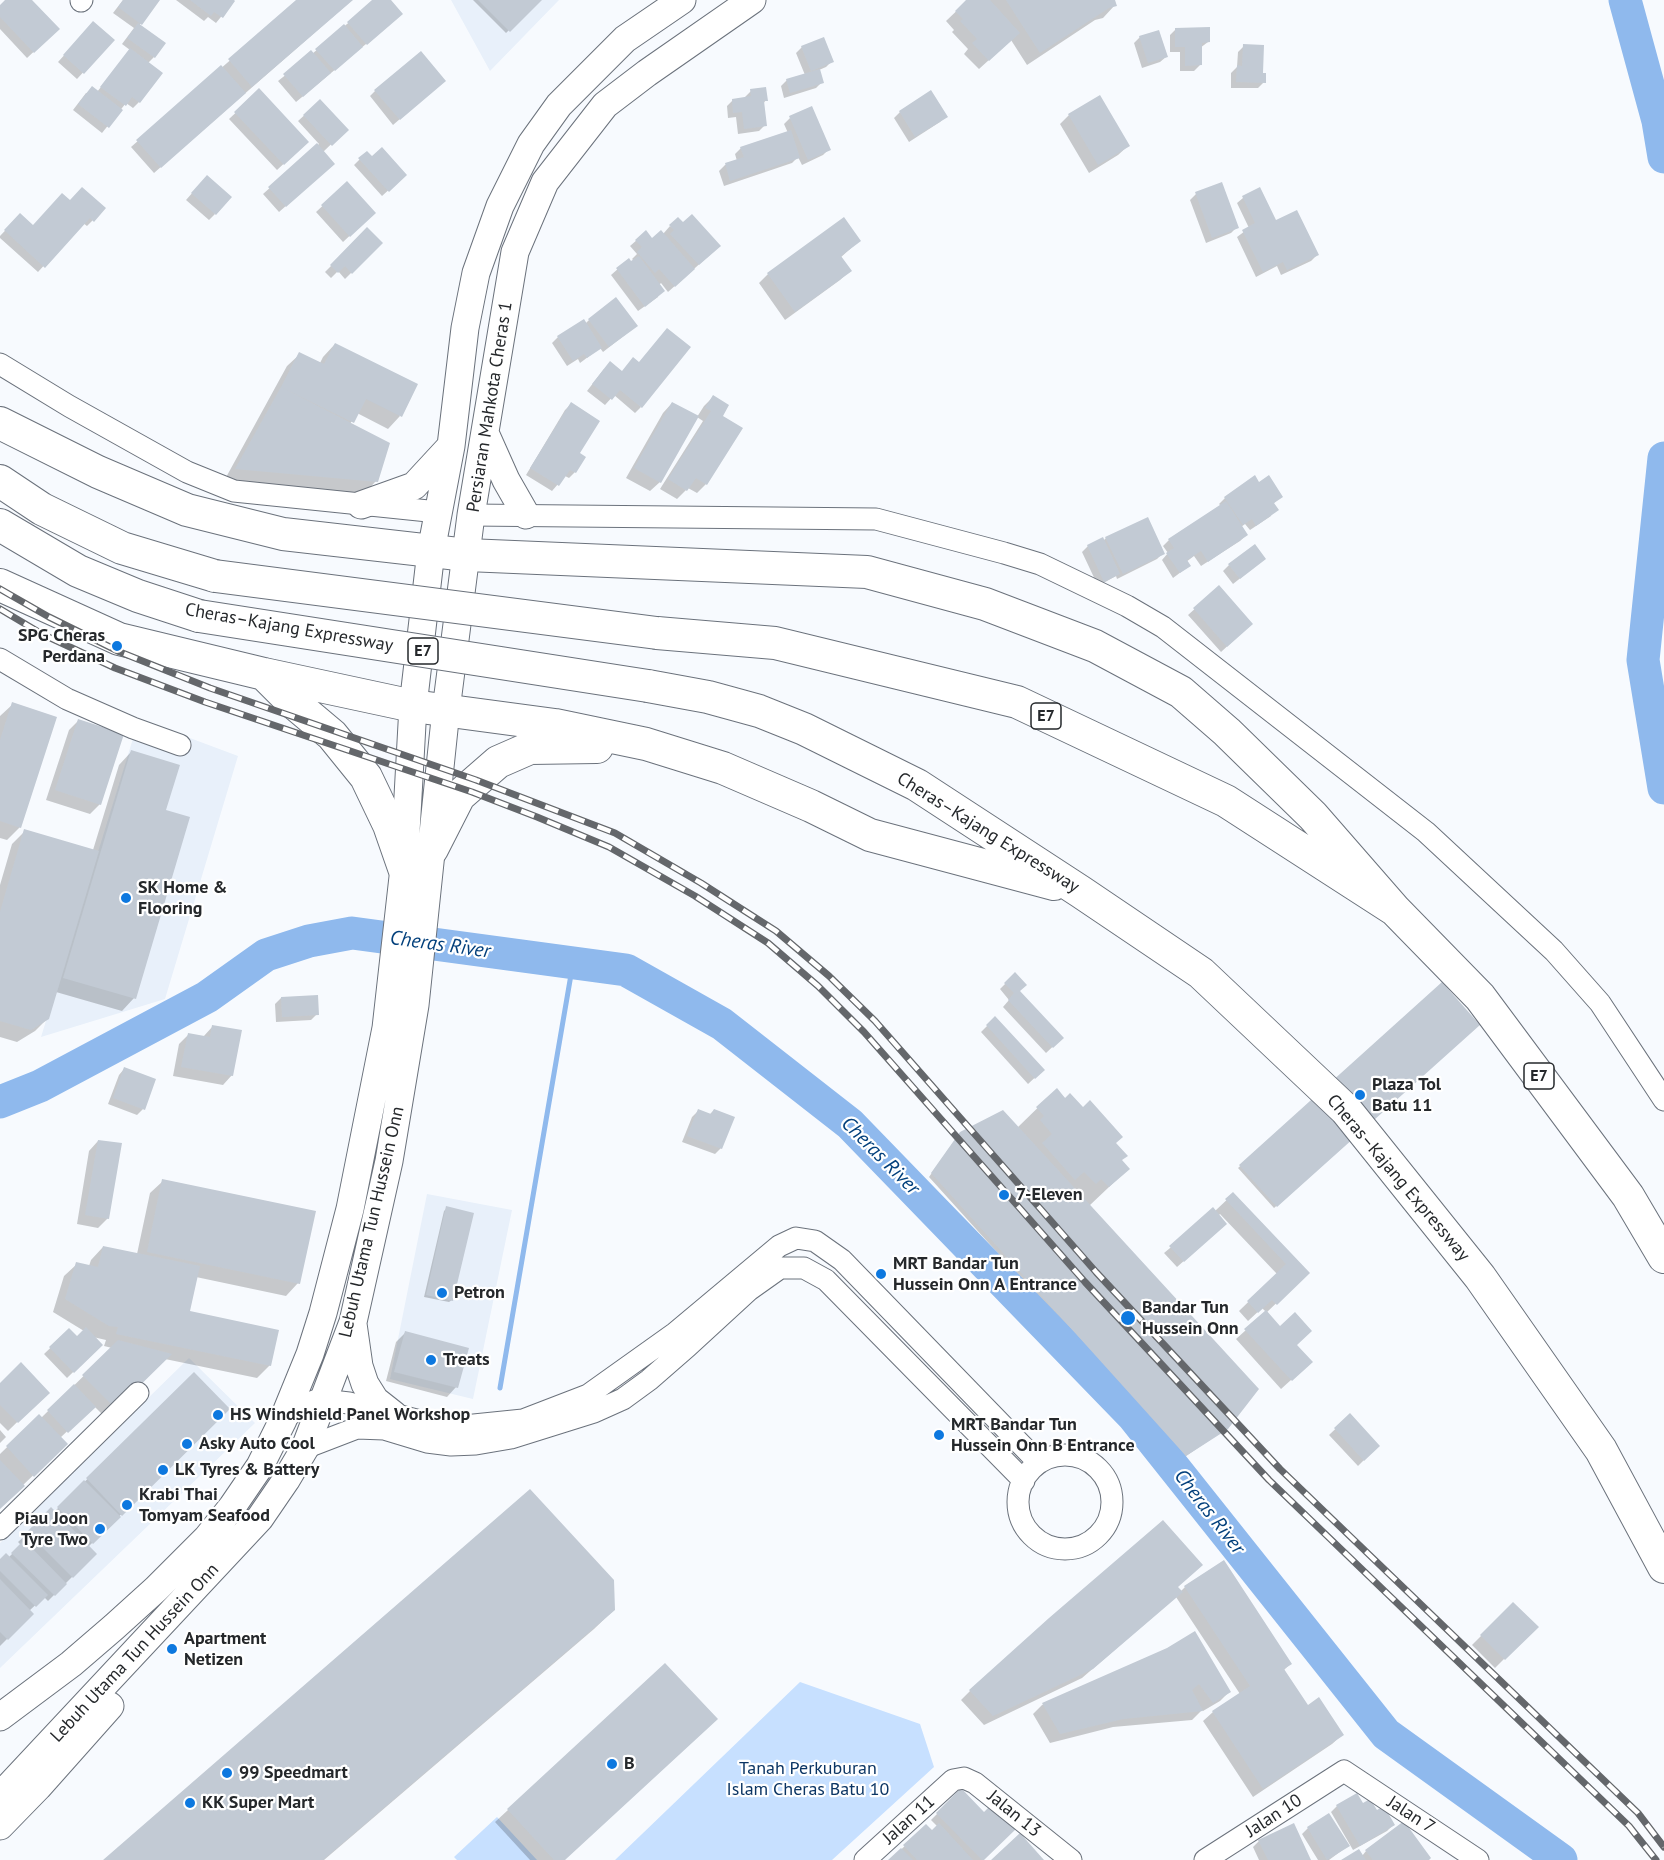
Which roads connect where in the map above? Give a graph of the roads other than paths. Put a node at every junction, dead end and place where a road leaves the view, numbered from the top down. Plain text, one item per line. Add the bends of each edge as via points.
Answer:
1 (682, 0) edge
2 (752, 0) edge
3 (625, 39) junction
4 (647, 73) junction
5 (0, 364) edge
6 (0, 423) edge
7 (485, 433) junction
8 (452, 446) junction
9 (0, 481) edge
10 (361, 505) junction
11 (438, 512) junction
12 (471, 515) junction
13 (526, 515) junction
14 (0, 525) edge
15 (431, 551) junction
16 (467, 555) junction
17 (0, 585) edge
18 (0, 659) edge
19 (264, 674) junction
20 (413, 706) junction
21 (446, 710) junction
22 (646, 744) junction
23 (180, 745) dead end
24 (432, 849) junction
25 (404, 868) junction
26 (1081, 892) junction
27 (1395, 910) junction
28 (412, 915) junction
29 (1664, 1100) edge
30 (1664, 1257) edge
31 (353, 1322) junction
32 (138, 1393) dead end
33 (322, 1400) junction
34 (394, 1414) junction
35 (283, 1420) junction
36 (305, 1448) junction
37 (1039, 1463) junction
38 (1024, 1481) junction
39 (0, 1529) edge
40 (1664, 1567) edge
41 (123, 1667) junction
42 (0, 1717) edge
43 (1344, 1771) joint
44 (953, 1780) joint
45 (0, 1796) edge
46 (0, 1826) edge
47 (1473, 1859) edge
48 (865, 1860) edge
49 (1071, 1860) edge
50 (1205, 1860) edge

1 - 3 main road, Persiaran Mahkota Cheras 1
2 - 4 main road, Persiaran Mahkota Cheras 1
3 - 4 main road via 668,19 679,22 679,32
3 - 8 main road, Persiaran Mahkota Cheras 1 via 559,105 531,144 500,206 476,273 465,328
4 - 7 main road, Persiaran Mahkota Cheras 1 via 605,105 544,182 516,252
5 - 10 street via 187,472 234,490
6 - 15 highway via 98,472 188,510 283,534
7 - 12 main road, Persiaran Mahkota Cheras 1
7 - 13 main road
8 - 10 main road via 414,486
8 - 11 main road, Persiaran Mahkota Cheras 1
9 - 27 highway, E7, bridge via 42,509 122,548 215,576 657,633 775,643 1017,702 1226,801
10 - 11 street
11 - 15 main road, Persiaran Mahkota Cheras 1
12 - 13 street
12 - 16 main road, Persiaran Mahkota Cheras 1
13 - 29 street via 876,519 1040,564 1127,606 1163,627 1426,832 1554,951 1593,995
14 - 26 highway, Cheras–Kajang Expressway / E7, bridge via 78,571 198,616 648,686 759,711 917,785
15 - 16 highway
15 - 20 main road, Persiaran Mahkota Cheras 1
16 - 21 main road, Persiaran Mahkota Cheras 1
16 - 27 highway via 867,572 985,604 1095,646 1181,692 1227,732 1313,816
17 - 19 highway via 119,639
18 - 23 street via 67,699
19 - 20 highway
19 - 25 highway via 332,735 366,777
20 - 21 highway
20 - 25 main road, Persiaran Mahkota Cheras 1
21 - 22 highway via 555,725
21 - 24 main road, Persiaran Mahkota Cheras 1
22 - 24 highway via 530,748 498,762 459,796
22 - 26 highway via 723,768 870,835
24 - 28 main road, Persiaran Mahkota Cheras 1
25 - 28 main road, Persiaran Mahkota Cheras 1
26 - 40 highway, Cheras–Kajang Expressway / E7 via 1201,973 1346,1110 1480,1276 1601,1449
27 - 30 highway, E7 via 1480,997 1628,1196
28 - 31 main road, Lebuh Utama Tun Hussein Onn via 420,958 415,1005 389,1161
28 - 35 main road, Lebuh Utama Tun Hussein Onn via 393,963 386,1028 350,1209 310,1354
31 - 33 main road, Lebuh Utama Tun Hussein Onn
31 - 34 main road via 365,1384 375,1400
32 - 39 street
33 - 34 street
33 - 35 street via 301,1406
33 - 36 main road, Lebuh Utama Tun Hussein Onn
34 - 37 street via 428,1423 464,1426 523,1420 588,1395 675,1333 779,1246 796,1238 815,1241 842,1260
35 - 42 main road, Lebuh Utama Tun Hussein Onn via 260,1466 207,1538 71,1664
36 - 38 street via 357,1428 384,1429 427,1442 476,1444 511,1438 594,1412 623,1399 649,1380 749,1290 780,1268 804,1268 835,1289
36 - 41 main road, Lebuh Utama Tun Hussein Onn via 260,1518
37 - 38 street
37 - 38 street via 1069,1455 1098,1468 1112,1496 1105,1527 1081,1547 1065,1550 1037,1540 1020,1517 1018,1502
41 - 45 main road, Lebuh Utama Tun Hussein Onn
41 - 46 main road via 117,1698
43 - 47 street, Jalan 7
43 - 50 street, Jalan 10
44 - 48 street, Jalan 11
44 - 49 street, Jalan 13 via 964,1778 975,1783

